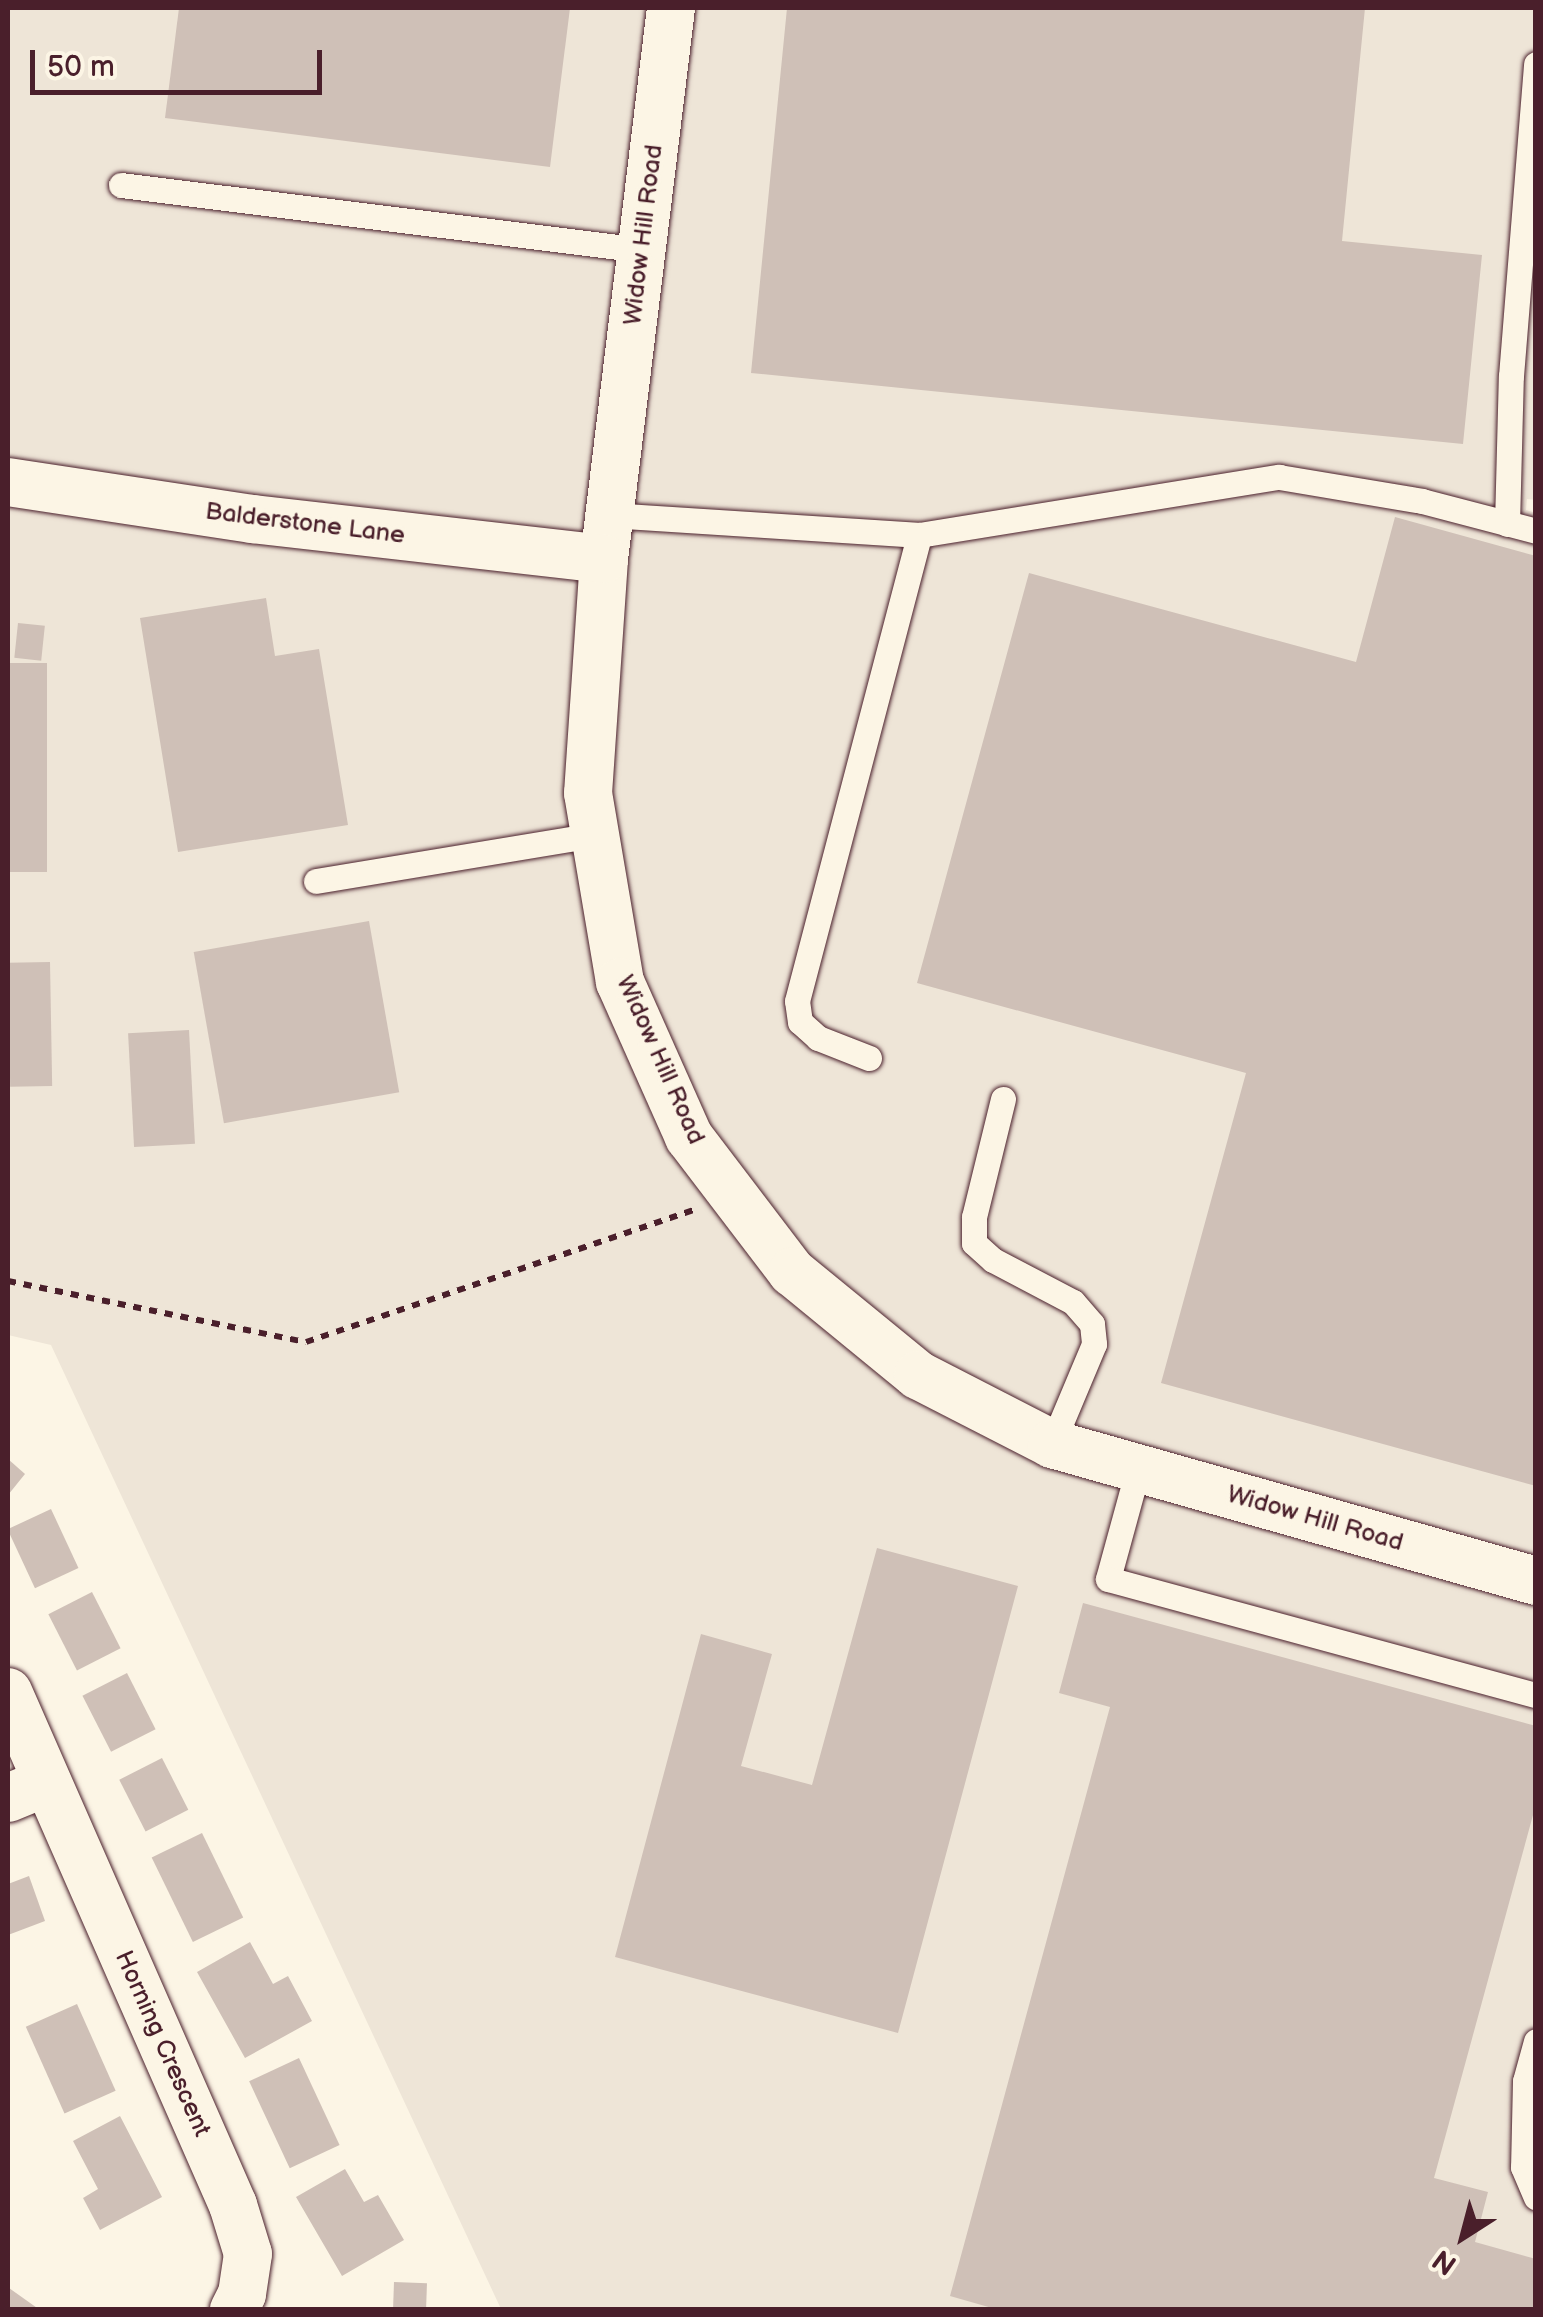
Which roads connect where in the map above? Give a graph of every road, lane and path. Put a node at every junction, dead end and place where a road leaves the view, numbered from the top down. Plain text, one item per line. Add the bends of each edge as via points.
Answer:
1 (671, 8) edge
2 (1536, 64) edge
3 (121, 185) dead end
4 (642, 250) junction
5 (8, 482) edge
6 (1507, 524) junction
7 (1536, 531) edge
8 (919, 535) junction
9 (607, 537) junction
10 (595, 835) junction
11 (316, 881) dead end
12 (870, 1058) dead end
13 (1003, 1099) dead end
14 (734, 1196) junction
15 (8, 1281) edge
16 (1052, 1444) junction
17 (1138, 1469) junction
18 (1536, 1581) edge
19 (8, 1692) edge
20 (1536, 1695) edge
21 (27, 1790) edge
22 (1536, 2041) edge
23 (1536, 2197) edge
24 (234, 2310) edge

1 - 4 street, Widow Hill Road
2 - 6 lane via 1511,376
3 - 4 lane
4 - 9 street, Widow Hill Road
5 - 9 street, Balderstone Lane via 254,520
6 - 7 lane
6 - 8 lane via 1422,501 1279,477
8 - 9 lane
8 - 12 lane via 796,1001 800,1022 818,1038
9 - 10 street, Widow Hill Road via 588,793
10 - 11 lane
10 - 14 street, Widow Hill Road via 620,982 689,1136
13 - 16 lane via 974,1217 974,1243 992,1260 1073,1302 1092,1324 1094,1344
14 - 15 path via 306,1342
14 - 16 street, Widow Hill Road via 792,1272 918,1375
16 - 17 street, Widow Hill Road
17 - 18 street, Widow Hill Road
17 - 20 lane via 1108,1579
19 - 21 street, Horning Crescent
21 - 24 street, Horning Crescent via 232,2206 248,2254
22 - 23 lane via 1525,2081 1523,2167

